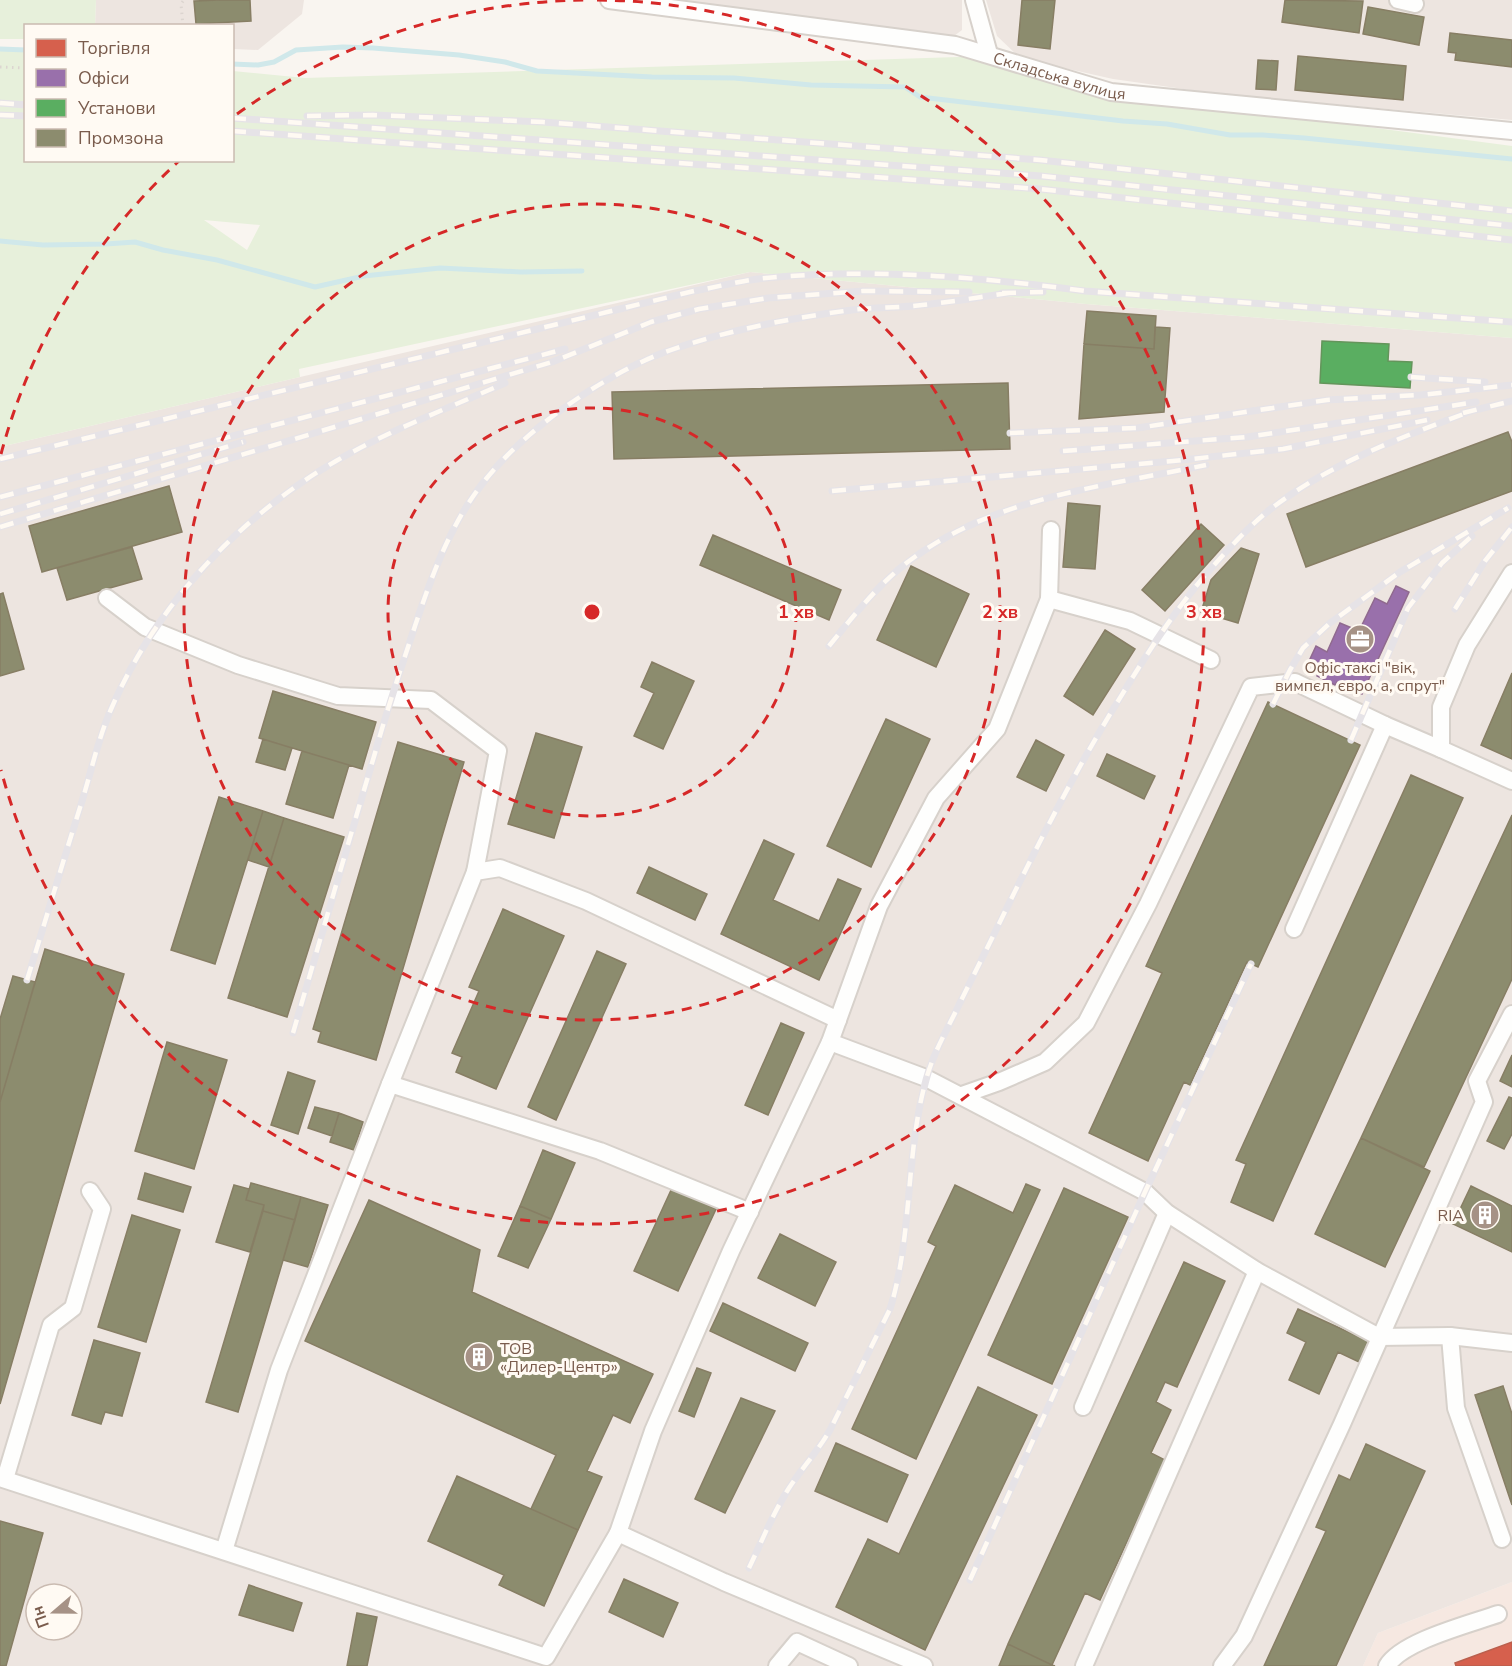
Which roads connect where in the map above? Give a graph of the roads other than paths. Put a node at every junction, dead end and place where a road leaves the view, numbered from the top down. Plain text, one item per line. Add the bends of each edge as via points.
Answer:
1 (609, 0) edge
2 (974, 0) edge
3 (1398, 0) edge
4 (1415, 4) dead end
5 (989, 54) junction
6 (1512, 131) edge
7 (1051, 530) dead end
8 (1512, 573) edge
9 (106, 598) dead end
10 (1049, 599) junction
11 (1211, 660) dead end
12 (1385, 725) junction
13 (1441, 749) junction
14 (1512, 781) edge
15 (475, 872) junction
16 (1294, 929) dead end
17 (1512, 1014) edge
18 (838, 1020) junction
19 (830, 1042) junction
20 (390, 1084) junction
21 (962, 1095) junction
22 (90, 1191) dead end
23 (750, 1212) junction
24 (1167, 1213) junction
25 (1257, 1271) junction
26 (1450, 1336) junction
27 (1379, 1337) junction
28 (1512, 1343) edge
29 (1083, 1407) dead end
30 (3, 1478) edge
31 (618, 1533) junction
32 (1502, 1539) dead end
33 (224, 1551) junction
34 (1498, 1614) dead end
35 (901, 1662) edge
36 (777, 1666) edge
37 (849, 1666) edge
38 (924, 1666) edge
39 (1084, 1666) edge
40 (1222, 1666) edge
41 (1387, 1666) edge

1 - 5 street, Складська вулиця via 955,45
2 - 5 street
3 - 4 street
5 - 6 street, Складська вулиця via 1111,92
7 - 10 street
8 - 13 street via 1467,645 1441,707
9 - 15 street via 145,627 238,665 338,696 431,700 498,751
10 - 11 street via 1130,621
10 - 18 street via 997,729 936,798 879,906
12 - 13 street
12 - 16 street
12 - 21 street via 1295,682 1251,687 1148,904 1086,1023 1045,1062
13 - 14 street
15 - 18 street via 500,867 586,901
15 - 20 street
17 - 27 street via 1477,1082 1484,1101
18 - 19 street
19 - 21 street
19 - 23 street
20 - 23 street via 600,1151
20 - 33 street via 279,1371
21 - 24 street via 1145,1192
22 - 30 street via 102,1209 73,1308 51,1325
23 - 31 street via 653,1431
24 - 25 street
24 - 29 street
25 - 27 street
25 - 39 street
26 - 27 street
26 - 28 street
26 - 32 street via 1456,1408
27 - 40 street via 1244,1636
30 - 33 street
31 - 33 street via 546,1657
31 - 35 street
34 - 41 street via 1411,1645
35 - 38 street
36 - 37 street via 797,1642

